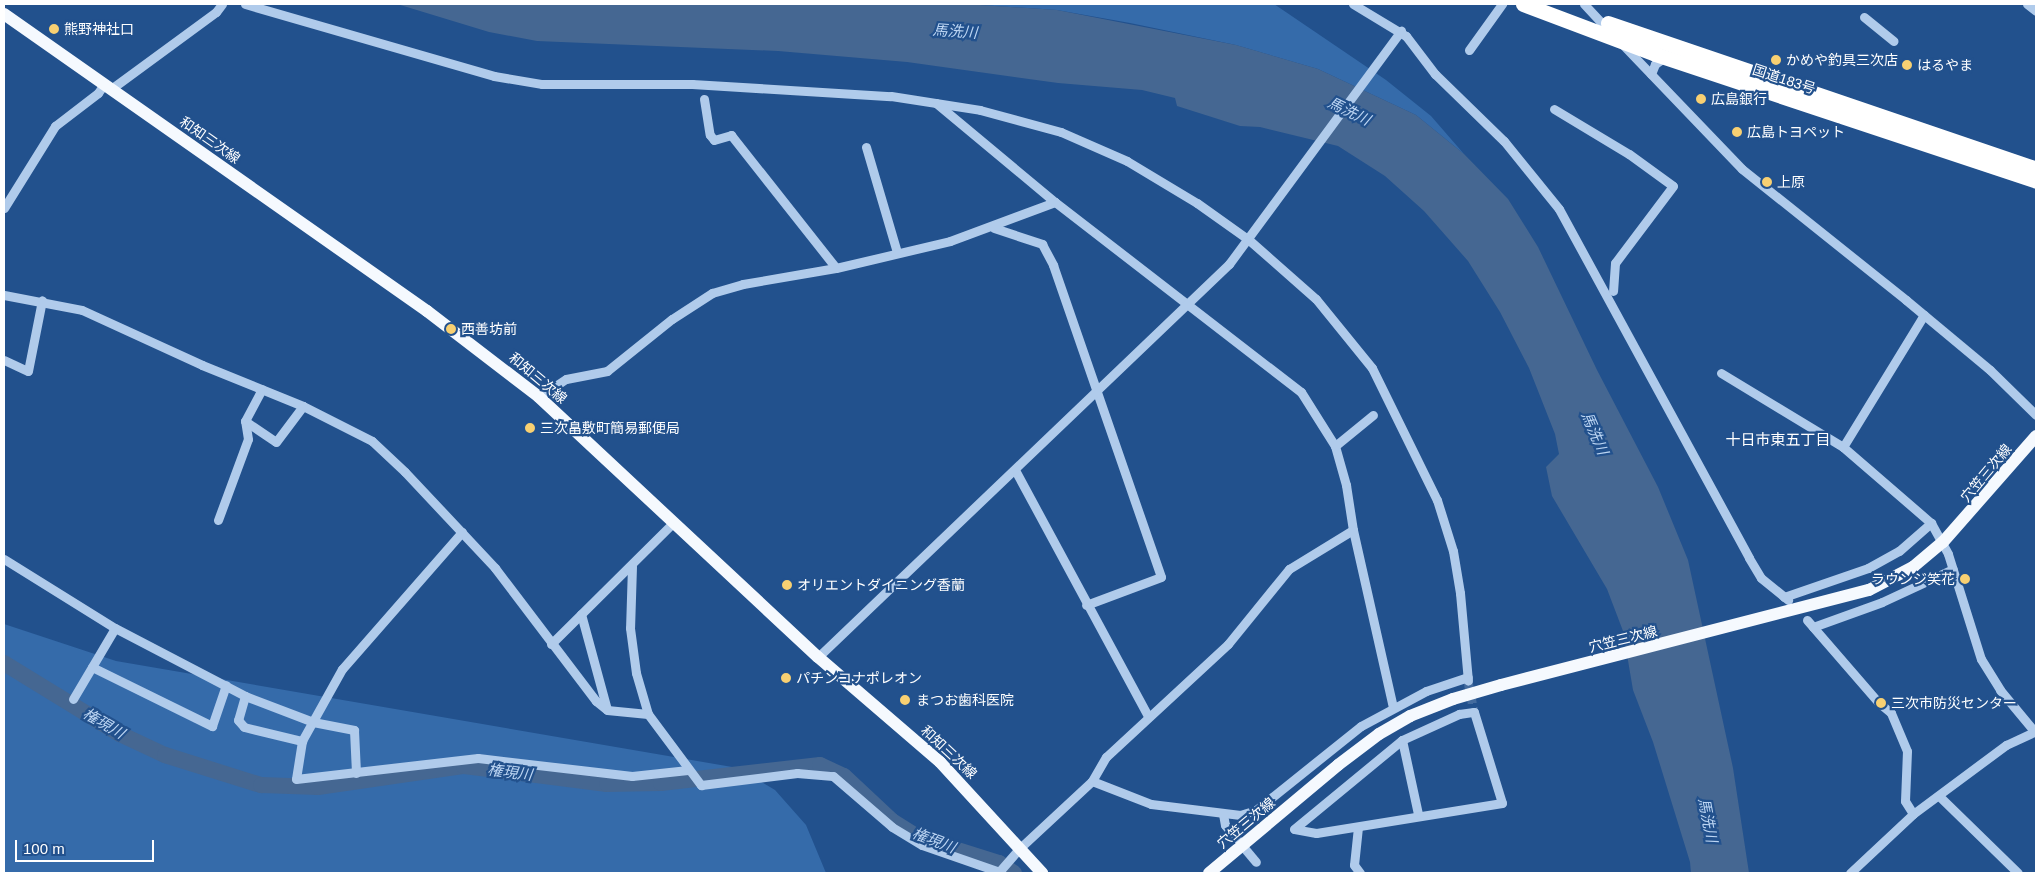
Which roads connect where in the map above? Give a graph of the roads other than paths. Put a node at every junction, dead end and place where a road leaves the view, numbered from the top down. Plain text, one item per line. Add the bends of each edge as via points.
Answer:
1 (222, 4) edge
2 (245, 4) edge
3 (1353, 4) edge
4 (1502, 4) edge
5 (1523, 4) edge
6 (1555, 4) edge
7 (1584, 4) edge
8 (2027, 4) edge
9 (2036, 11) edge
10 (4, 14) edge
11 (1864, 17) dead end
12 (1596, 19) junction
13 (1400, 31) junction
14 (1614, 36) junction
15 (1894, 41) dead end
16 (1469, 50) dead end
17 (1665, 57) junction
18 (1651, 74) junction
19 (107, 86) junction
20 (704, 99) dead end
21 (934, 102) junction
22 (1554, 109) dead end
23 (866, 147) dead end
24 (2036, 169) edge
25 (2036, 181) edge
26 (1055, 202) junction
27 (4, 208) edge
28 (994, 228) junction
29 (1249, 240) junction
30 (897, 252) junction
31 (836, 268) junction
32 (1612, 291) dead end
33 (4, 294) edge
34 (42, 300) junction
35 (1189, 303) junction
36 (1924, 315) junction
37 (4, 360) edge
38 (1721, 373) dead end
39 (262, 389) junction
40 (1098, 392) junction
41 (539, 397) junction
42 (303, 406) junction
43 (1373, 415) dead end
44 (2036, 415) edge
45 (245, 421) junction
46 (2036, 436) edge
47 (1335, 446) junction
48 (1843, 447) junction
49 (1015, 470) junction
50 (218, 520) dead end
51 (674, 522) junction
52 (1930, 523) junction
53 (1353, 530) junction
54 (462, 532) junction
55 (1944, 542) junction
56 (4, 560) edge
57 (632, 566) junction
58 (1953, 569) junction
59 (1086, 605) junction
60 (582, 614) junction
61 (115, 628) junction
62 (551, 644) junction
63 (818, 657) junction
64 (92, 667) junction
65 (226, 685) junction
66 (245, 696) junction
67 (73, 699) dead end
68 (1392, 707) junction
69 (607, 710) junction
70 (648, 714) junction
71 (1148, 716) junction
72 (313, 722) junction
73 (2036, 732) edge
74 (1402, 740) junction
75 (302, 741) junction
76 (356, 772) junction
77 (689, 772) junction
78 (1092, 781) junction
79 (1939, 796) junction
80 (1224, 814) junction
81 (1418, 814) junction
82 (1913, 814) junction
83 (1358, 827) junction
84 (1021, 847) junction
85 (1240, 848) junction
86 (1256, 862) dead end
87 (1001, 871) edge
88 (1042, 873) edge
89 (1209, 873) edge
90 (1360, 873) edge
91 (1850, 873) edge
92 (2018, 873) edge

1 - 19 street via 216,12
2 - 21 street via 454,65 542,84 692,84 891,96
3 - 13 street
4 - 16 street
5 - 14 highway, 国道183号
6 - 12 highway, 国道183号
7 - 12 street
8 - 9 street
10 - 19 main road, 和知三次線
11 - 15 street
12 - 14 street
12 - 24 highway, 国道183号
13 - 29 street
13 - 52 street via 1435,74 1504,141 1559,209 1761,578 1786,598 1868,568 1899,551
14 - 17 highway, 国道183号
14 - 18 street
17 - 18 street via 1655,64
17 - 25 highway, 国道183号
18 - 36 street via 1742,169
19 - 27 street via 55,126
19 - 41 main road, 和知三次線 via 434,316
20 - 31 street via 710,135 714,140 731,135
21 - 26 street
21 - 29 street via 980,110 1061,132 1127,160
22 - 32 street via 1629,154 1674,186 1615,263
23 - 30 street
26 - 28 street
26 - 35 street
28 - 30 street
28 - 40 street via 1042,244
29 - 35 street
29 - 68 street via 1316,299 1372,368 1414,447 1437,500 1453,551 1468,679 1426,691
30 - 31 street
31 - 41 street via 743,284 712,293 672,319 607,371 566,379
33 - 34 street
34 - 37 street via 28,371
34 - 39 street via 82,310
35 - 40 street
35 - 47 street via 1301,392
36 - 44 street via 1990,370
36 - 48 street
38 - 48 street
39 - 42 street
39 - 45 street
40 - 49 street
40 - 59 street via 1161,578
41 - 51 main road, 和知三次線
42 - 45 street via 276,442
42 - 54 street via 372,441
43 - 47 street
45 - 50 street via 248,439
46 - 55 main road, 穴笠三次線
47 - 53 street via 1346,485
48 - 52 street
49 - 59 street
49 - 63 street
51 - 57 street
51 - 63 main road, 和知三次線
52 - 55 street
53 - 68 street
53 - 71 street via 1289,569 1228,644
54 - 62 street via 494,568
54 - 72 street via 342,669
55 - 58 street
55 - 85 main road, 穴笠三次線 via 1913,567 1869,590 1438,704 1380,734
56 - 61 street
57 - 60 street
57 - 70 street via 630,628 636,673
58 - 73 street via 1981,659 2000,690
58 - 82 street via 1882,602 1810,623 1878,702 1892,713 1907,751 1905,801
59 - 71 street
60 - 62 street
60 - 69 street
61 - 64 street
61 - 65 street
62 - 69 street via 583,687
63 - 84 main road, 和知三次線 via 940,762
64 - 65 street via 212,726
64 - 67 street
65 - 66 street
66 - 72 street
66 - 75 street via 238,720 244,726
68 - 80 street via 1361,726 1256,810 1240,815
69 - 70 street
70 - 77 street
71 - 78 street via 1106,757
72 - 75 street
72 - 76 street via 354,730
73 - 79 street via 2006,745
74 - 81 street
74 - 81 street via 1459,714 1474,712 1502,803
74 - 83 street via 1294,829 1316,833
75 - 76 street via 296,778
76 - 77 street via 478,758 632,776
77 - 87 street via 701,785 797,773 833,776 892,827 922,845
78 - 80 street via 1151,804
78 - 84 street
79 - 82 street
79 - 92 street
80 - 85 street via 1224,825
81 - 83 street
82 - 91 street
83 - 90 street via 1354,865
84 - 87 street
84 - 88 main road, 和知三次線
85 - 86 street
85 - 89 main road, 穴笠三次線

